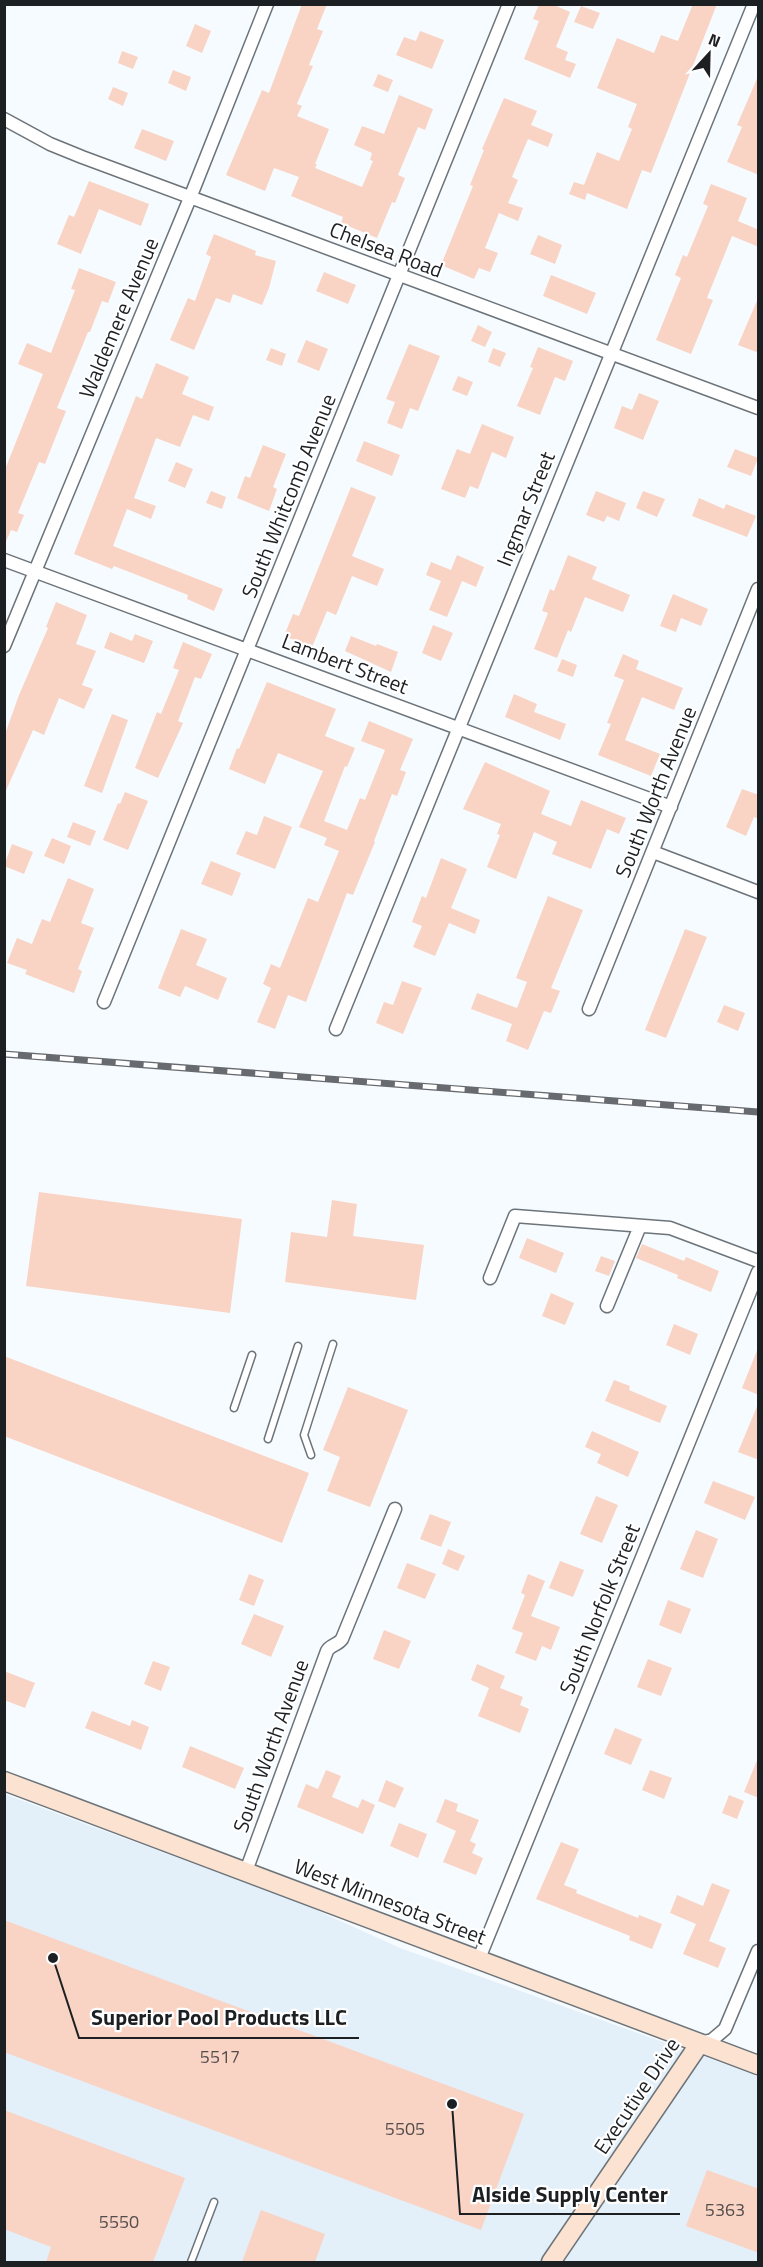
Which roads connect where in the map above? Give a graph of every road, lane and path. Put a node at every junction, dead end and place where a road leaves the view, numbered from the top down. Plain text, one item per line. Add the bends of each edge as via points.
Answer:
1 (267, 4) edge
2 (509, 4) edge
3 (753, 4) edge
4 (4, 119) edge
5 (190, 198) junction
6 (400, 277) junction
7 (610, 354) junction
8 (759, 408) edge
9 (4, 560) edge
10 (35, 572) junction
11 (759, 589) edge
12 (4, 645) edge
13 (248, 649) junction
14 (459, 728) junction
15 (671, 807) junction
16 (653, 852) junction
17 (759, 892) edge
18 (104, 1002) dead end
19 (589, 1009) dead end
20 (336, 1029) dead end
21 (640, 1226) junction
22 (759, 1260) edge
23 (759, 1272) edge
24 (490, 1278) dead end
25 (608, 1306) dead end
26 (333, 1344) dead end
27 (298, 1346) dead end
28 (252, 1355) dead end
29 (234, 1408) dead end
30 (268, 1438) dead end
31 (311, 1455) dead end
32 (395, 1509) dead end
33 (4, 1781) edge
34 (246, 1871) junction
35 (759, 1951) edge
36 (478, 1961) junction
37 (700, 2043) junction
38 (759, 2065) edge
39 (214, 2202) dead end
40 (191, 2262) edge
41 (551, 2262) edge

1 - 5 street, Waldemere Avenue
2 - 6 street, South Whitcomb Avenue
3 - 7 street, Ingmar Street
4 - 5 street, Chelsea Road via 60,148
5 - 6 street, Chelsea Road
5 - 10 street, Waldemere Avenue
6 - 7 street, Chelsea Road
6 - 13 street, South Whitcomb Avenue
7 - 8 street, Chelsea Road
7 - 14 street, Ingmar Street
9 - 10 street, Lambert Street
10 - 12 street, Waldemere Avenue
10 - 13 street, Lambert Street
11 - 15 street, South Worth Avenue
13 - 14 street, Lambert Street
13 - 18 street, South Whitcomb Avenue
14 - 15 street, Lambert Street
14 - 20 street, Ingmar Street
15 - 16 street, South Worth Avenue
16 - 17 street
16 - 19 street, South Worth Avenue
21 - 22 street via 670,1228
21 - 24 street via 515,1216
21 - 25 street
23 - 36 street, South Norfolk Street
26 - 31 lane via 304,1435
27 - 30 lane
28 - 29 lane
32 - 34 street, South Worth Avenue via 342,1639 327,1651
33 - 34 street, West Minnesota Street
34 - 36 street, West Minnesota Street
35 - 37 street via 725,2029 721,2035
36 - 37 street, West Minnesota Street
37 - 38 street, West Minnesota Street
37 - 41 street, Executive Drive
39 - 40 lane

